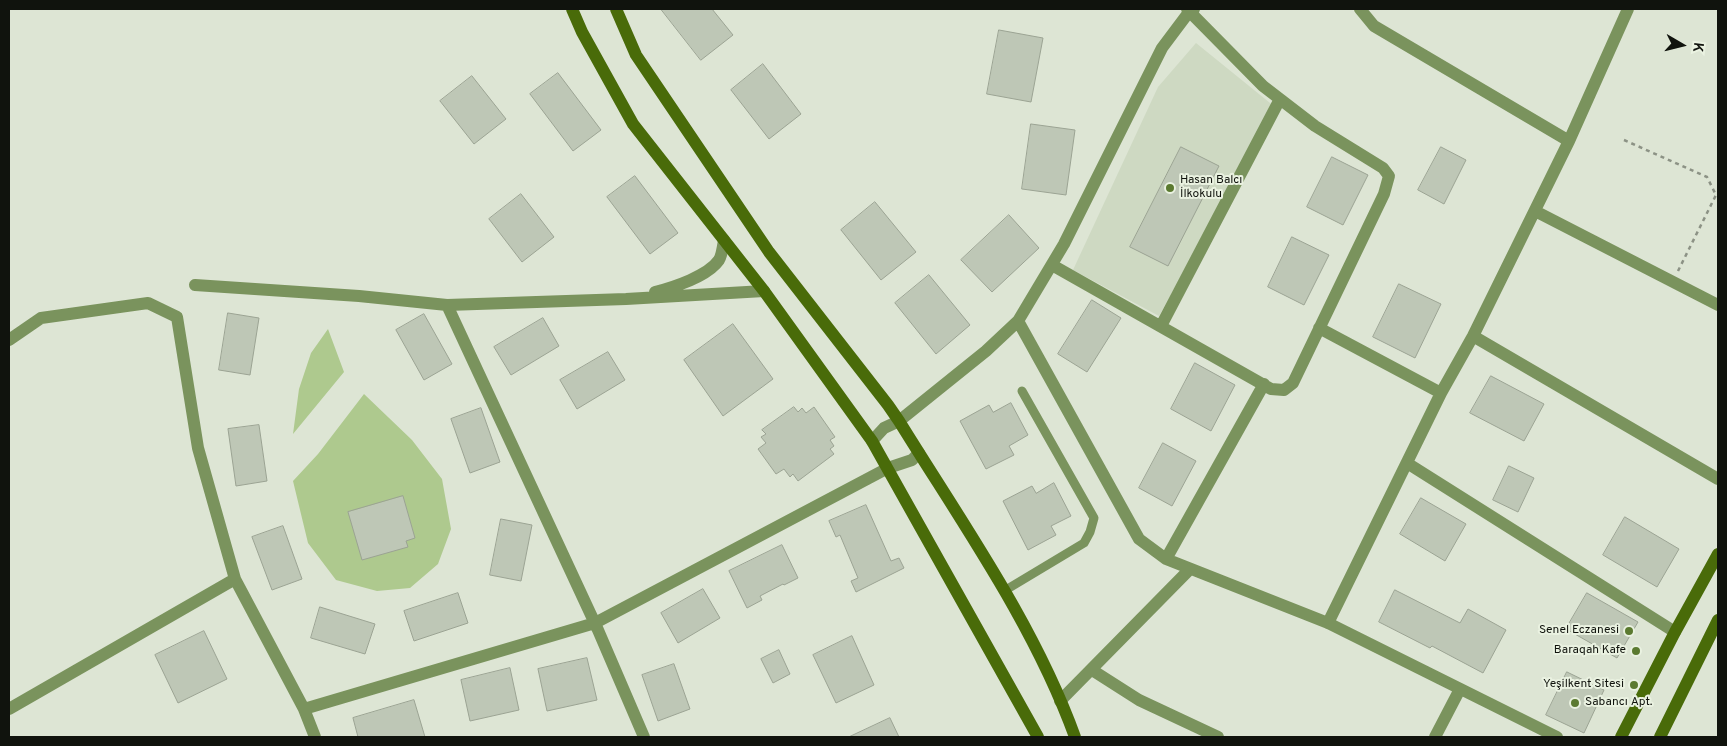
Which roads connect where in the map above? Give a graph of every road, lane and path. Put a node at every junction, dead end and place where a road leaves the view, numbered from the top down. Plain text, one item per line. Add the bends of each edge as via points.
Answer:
1 (572, 9) edge
2 (616, 9) edge
3 (1360, 9) edge
4 (1627, 9) edge
5 (1190, 10) edge
6 (1280, 99) junction
7 (1624, 140) dead end
8 (1570, 141) junction
9 (1535, 211) junction
10 (724, 240) junction
11 (1052, 265) junction
12 (1673, 282) junction
13 (195, 286) dead end
14 (764, 291) junction
15 (626, 299) junction
16 (447, 305) junction
17 (1718, 305) edge
18 (1018, 321) junction
19 (1161, 326) junction
20 (1320, 328) junction
21 (1473, 336) junction
22 (9, 340) edge
23 (1264, 384) junction
24 (1022, 391) dead end
25 (1441, 393) junction
26 (899, 421) junction
27 (872, 441) junction
28 (919, 453) junction
29 (1407, 463) junction
30 (888, 468) junction
31 (1718, 479) edge
32 (1718, 554) edge
33 (1166, 559) junction
34 (1190, 569) junction
35 (235, 579) junction
36 (1004, 591) junction
37 (1718, 620) edge
38 (595, 623) junction
39 (1328, 623) junction
40 (1675, 632) junction
41 (1092, 670) junction
42 (1460, 689) junction
43 (1060, 701) junction
44 (9, 709) edge
45 (304, 709) junction
46 (1035, 736) edge
47 (315, 737) edge
48 (644, 737) edge
49 (1075, 737) edge
50 (1218, 737) edge
51 (1435, 737) edge
52 (1556, 737) edge
53 (1622, 737) edge
54 (1660, 737) edge

1 - 10 main road via 633,124
2 - 26 main road via 636,55 769,252
3 - 8 street via 1374,26
4 - 8 street
5 - 6 street via 1263,86
5 - 11 street via 1162,48
6 - 19 street
6 - 20 street via 1315,126 1383,168 1389,176 1384,194
7 - 12 path via 1707,176 1716,195
8 - 9 street
9 - 12 street
9 - 21 street
10 - 14 main road
10 - 15 street via 719,259 703,274 671,288
11 - 18 street
11 - 19 street
12 - 17 street
13 - 16 street
14 - 15 street
14 - 27 main road
15 - 16 street
16 - 38 street
18 - 26 street
18 - 33 street via 1139,539
19 - 23 street
20 - 23 street via 1293,383 1284,390
20 - 25 street
21 - 25 street
21 - 31 street
22 - 35 street via 41,318 148,303 177,317 198,448
23 - 33 street
24 - 36 lane via 1094,518 1084,543
25 - 29 street
26 - 27 street via 884,428
26 - 28 main road
27 - 30 main road
28 - 30 street via 912,460
28 - 36 main road
29 - 39 street
29 - 40 street
30 - 38 street
30 - 46 main road
32 - 40 main road
33 - 34 street
34 - 39 street
34 - 41 street
35 - 44 street
35 - 45 street
36 - 43 main road via 1039,653
37 - 54 main road
38 - 45 street
38 - 48 street
39 - 42 street
40 - 53 main road
41 - 43 street
41 - 50 street via 1139,700
42 - 51 street
42 - 52 street
43 - 49 main road
45 - 47 street

